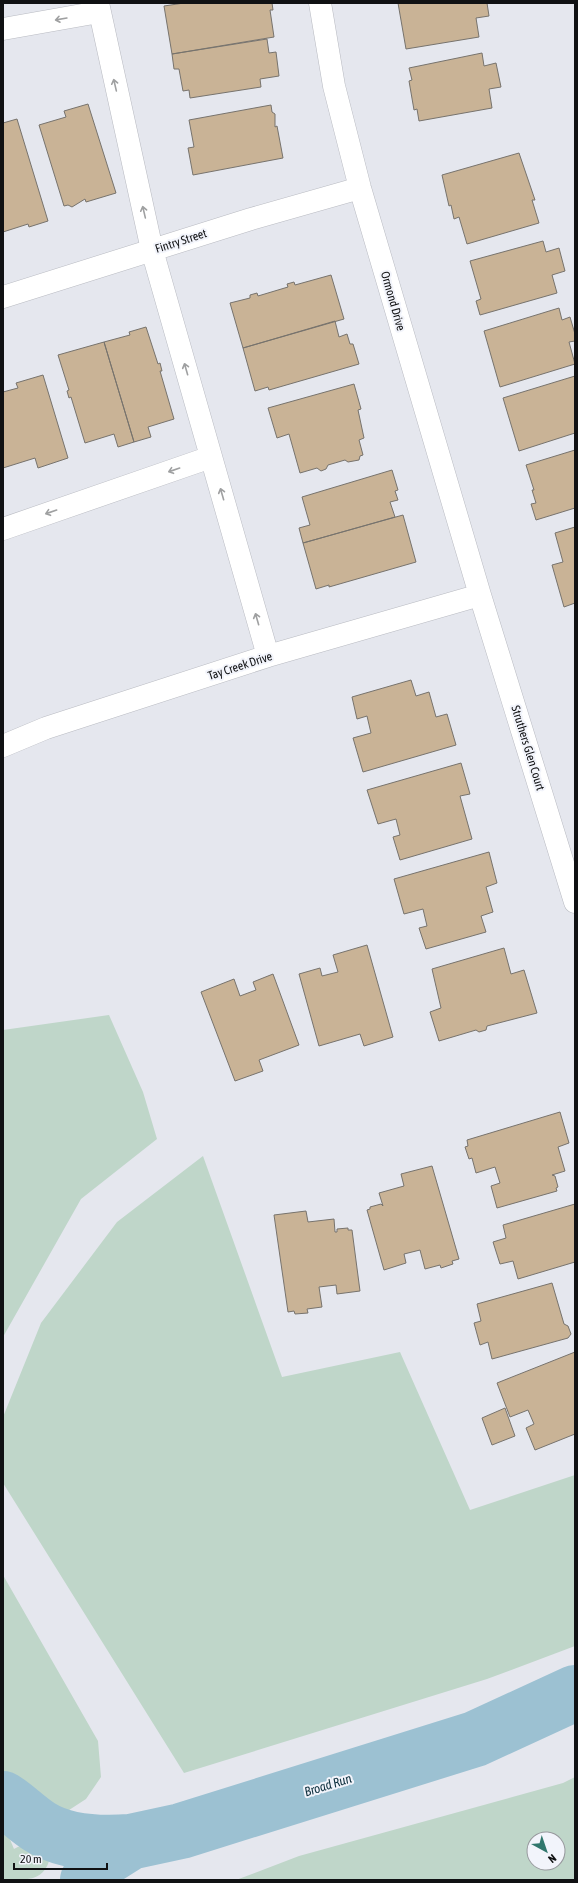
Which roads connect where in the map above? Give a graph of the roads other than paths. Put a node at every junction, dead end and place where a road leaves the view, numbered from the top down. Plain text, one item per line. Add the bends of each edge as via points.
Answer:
1 (320, 3) edge
2 (98, 7) edge
3 (3, 29) edge
4 (360, 188) junction
5 (152, 250) junction
6 (3, 297) edge
7 (211, 457) junction
8 (3, 529) edge
9 (480, 595) junction
10 (268, 656) junction
11 (3, 746) edge
12 (575, 902) edge

1 - 4 street, Ormond Drive via 334,86
2 -> 3 street
5 -> 2 street
4 - 5 street, Fintry Street
4 - 9 street, Ormond Drive
5 - 6 street, Fintry Street
7 -> 5 street
7 -> 8 street
10 -> 7 street
9 - 10 street, Tay Creek Drive
9 - 12 street, Struthers Glen Court
10 - 11 street, Tay Creek Drive via 46,728

